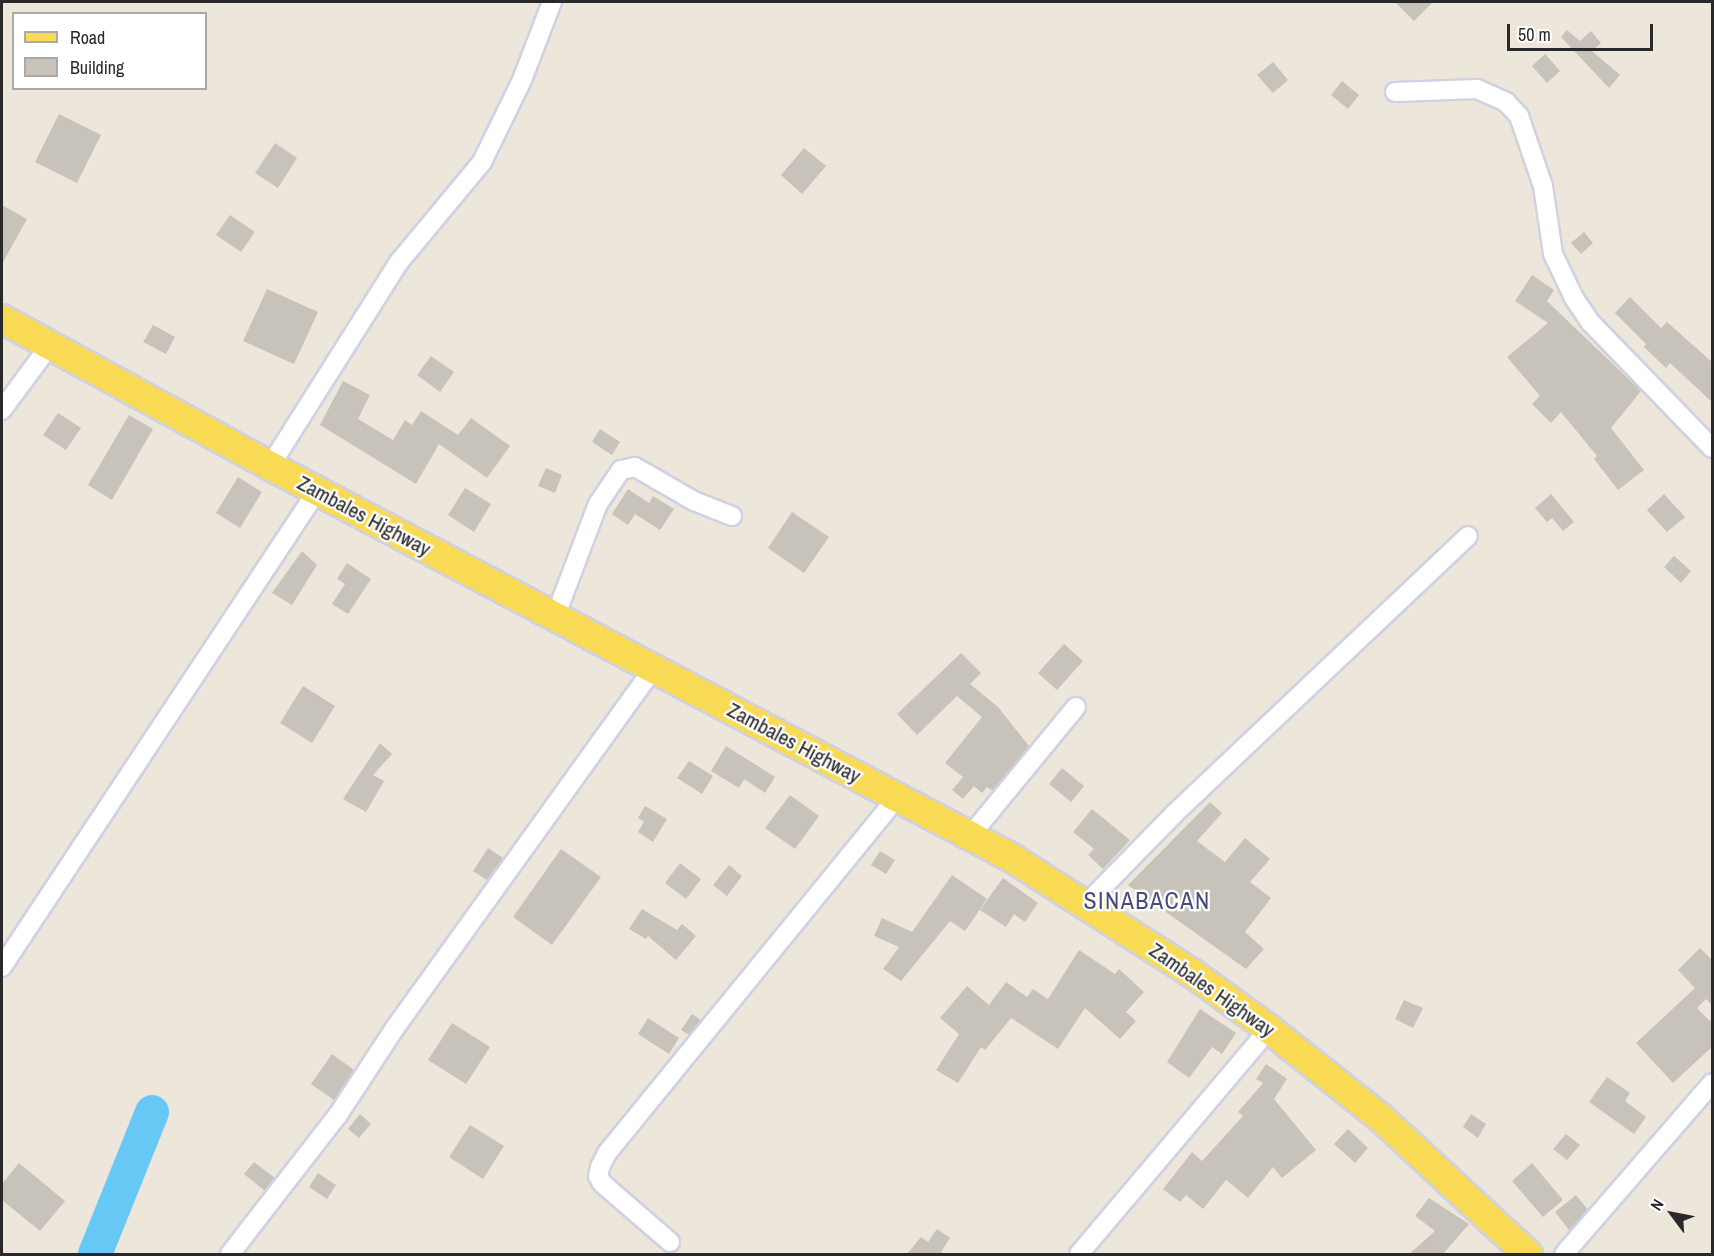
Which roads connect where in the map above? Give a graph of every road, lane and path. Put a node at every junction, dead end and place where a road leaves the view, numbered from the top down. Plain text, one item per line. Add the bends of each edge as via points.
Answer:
1 (552, 2) edge
2 (1395, 92) dead end
3 (2, 319) edge
4 (50, 345) junction
5 (2, 410) edge
6 (1713, 448) edge
7 (270, 466) junction
8 (317, 491) junction
9 (732, 516) dead end
10 (1468, 536) dead end
11 (555, 616) junction
12 (653, 669) junction
13 (1076, 707) dead end
14 (897, 797) junction
15 (970, 836) junction
16 (1086, 904) junction
17 (2, 967) edge
18 (1269, 1029) junction
19 (1713, 1083) edge
20 (669, 1242) dead end
21 (230, 1254) edge
22 (1079, 1254) edge
23 (1528, 1254) edge
24 (1564, 1254) edge

1 - 7 street via 522,80 482,162 399,262
2 - 6 street via 1478,89 1506,102 1519,116 1543,186 1553,254 1569,290 1591,323
3 - 4 main road, Zambales Highway
4 - 5 street
4 - 7 main road, Zambales Highway
7 - 8 main road, Zambales Highway
8 - 11 main road, Zambales Highway
8 - 17 street
9 - 11 street via 694,501 635,467 621,470 598,504
10 - 16 street via 1175,813
11 - 12 main road, Zambales Highway
12 - 14 main road, Zambales Highway
12 - 21 street via 395,1028 338,1115
13 - 15 street
14 - 15 main road, Zambales Highway
14 - 20 street via 607,1153 598,1176 602,1183
15 - 16 main road, Zambales Highway
16 - 18 main road, Zambales Highway
18 - 22 street
18 - 23 main road, Zambales Highway via 1382,1119
19 - 24 street

